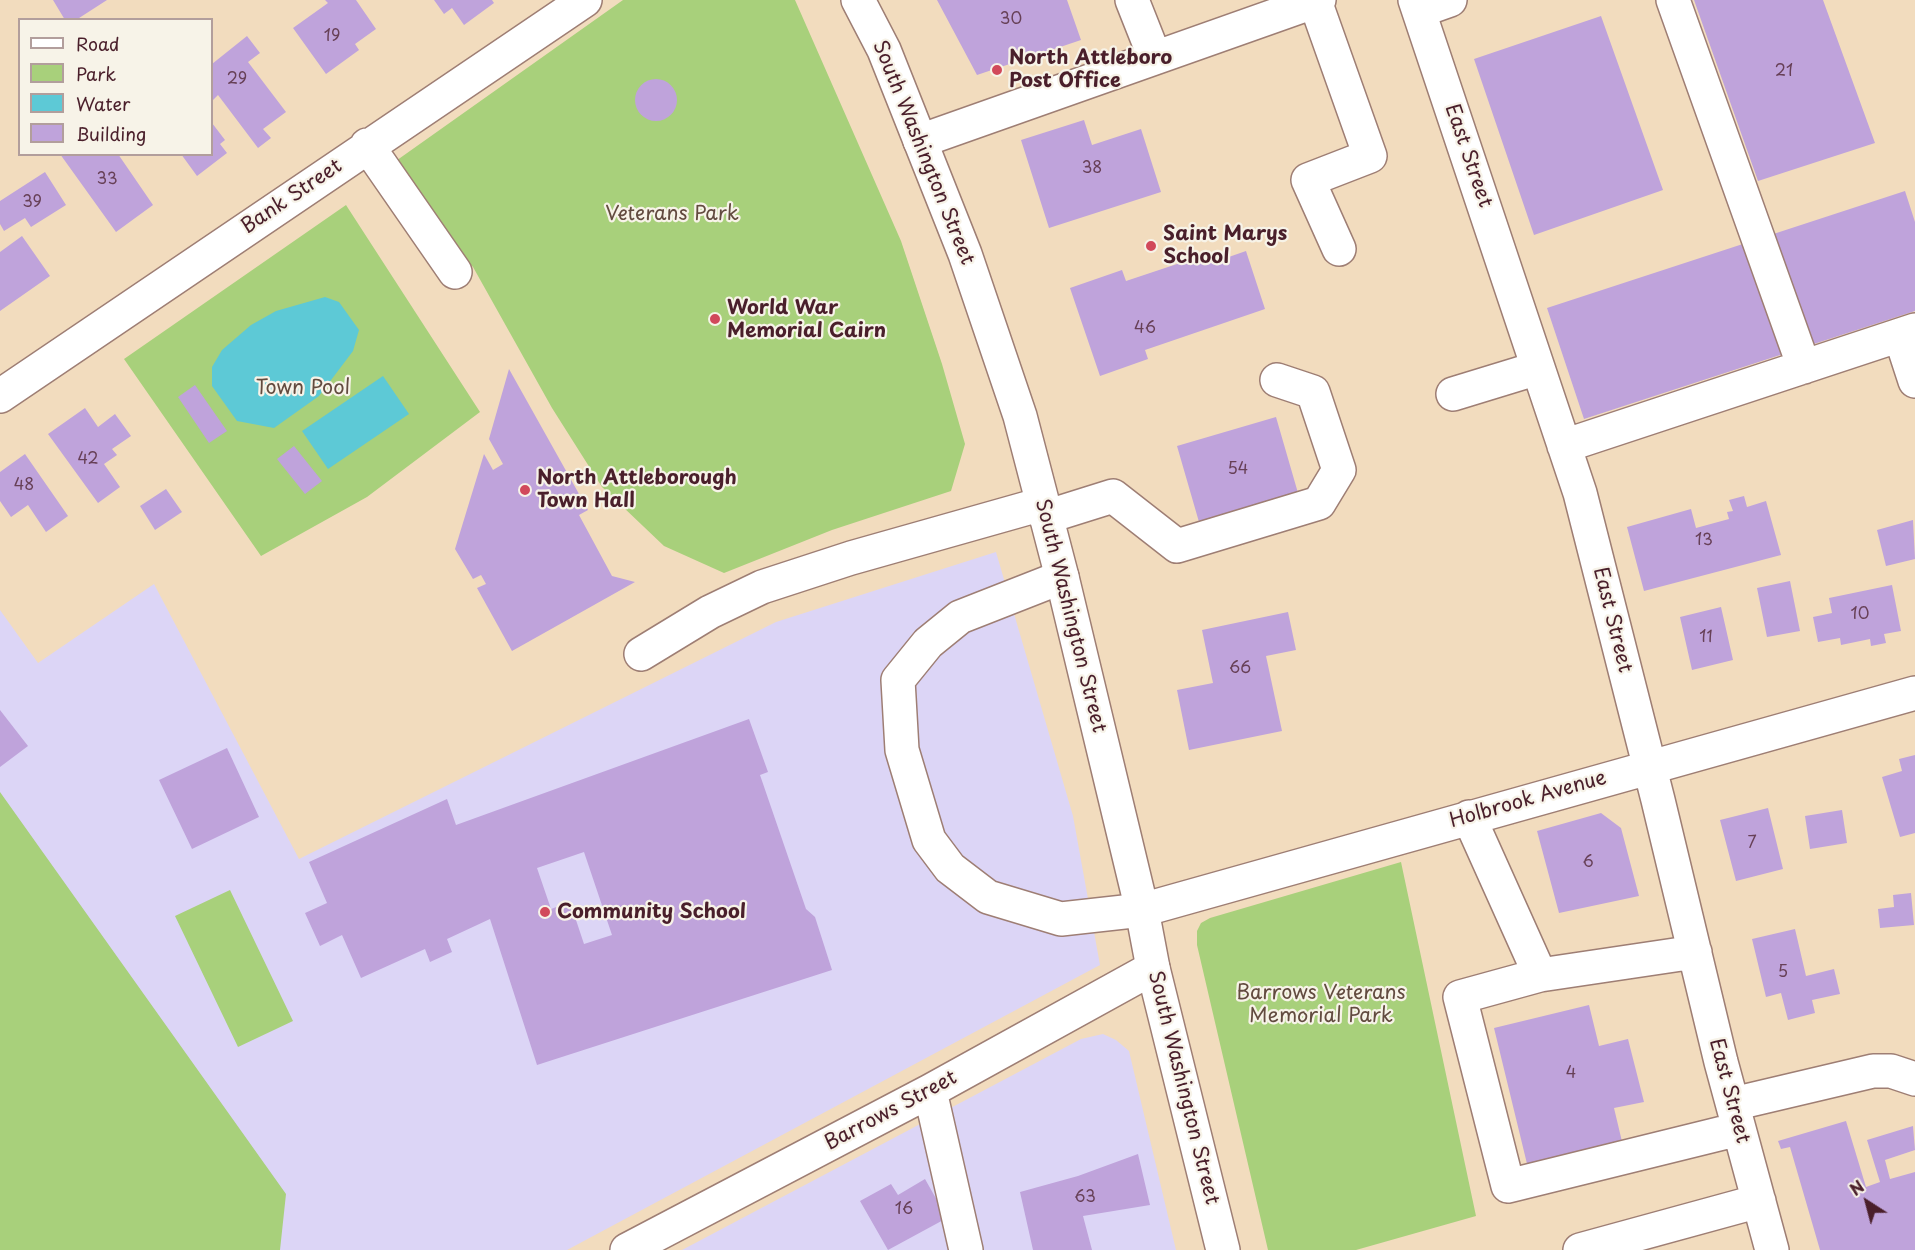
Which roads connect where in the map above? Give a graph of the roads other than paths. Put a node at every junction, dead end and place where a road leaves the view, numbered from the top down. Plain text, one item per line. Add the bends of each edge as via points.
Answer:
1 (585, 0) edge
2 (858, 0) edge
3 (1132, 0) edge
4 (1450, 0) edge
5 (1674, 0) edge
6 (1317, 1) edge
7 (1417, 5) edge
8 (1155, 58) junction
9 (920, 141) junction
10 (367, 146) junction
11 (1339, 249) dead end
12 (455, 272) dead end
13 (1907, 333) edge
14 (1538, 368) junction
15 (1804, 368) junction
16 (1277, 380) dead end
17 (1915, 381) edge
18 (1453, 394) dead end
19 (0, 396) edge
20 (1564, 446) junction
21 (1044, 511) junction
22 (1062, 577) junction
23 (641, 654) dead end
24 (1915, 693) edge
25 (1650, 766) junction
26 (1469, 817) junction
27 (1142, 910) junction
28 (1695, 952) junction
29 (1153, 968) junction
30 (1540, 975) junction
31 (1915, 1079) edge
32 (930, 1091) junction
33 (1736, 1117) junction
34 (1759, 1201) junction
35 (629, 1250) edge
36 (966, 1250) edge
37 (1223, 1250) edge
38 (1580, 1250) edge
39 (1772, 1250) edge

1 - 10 street, Bank Street
2 - 9 street, South Washington Street via 884,50
3 - 8 street
4 - 7 street
5 - 15 street
6 - 8 street
6 - 11 street via 1370,156 1308,180
7 - 14 street, East Street
8 - 9 street
9 - 21 street, South Washington Street via 965,254 1020,416
10 - 12 street
10 - 19 street, Bank Street
13 - 15 street
13 - 17 street
14 - 18 street
14 - 20 street, East Street
15 - 20 street
16 - 21 street via 1314,392 1339,470 1319,503 1177,546 1113,496
20 - 25 street, East Street via 1580,492
21 - 22 street, South Washington Street
21 - 23 street via 851,558 762,587 710,612
22 - 27 street, South Washington Street
22 - 27 street, Holbrook Avenue via 960,618 928,643 898,680 902,750 929,840 950,868 988,897 1061,919
24 - 25 street, Holbrook Avenue
25 - 26 street, Holbrook Avenue
25 - 28 street, East Street
26 - 27 street, Holbrook Avenue
26 - 30 street
27 - 29 street, South Washington Street
28 - 30 street
28 - 33 street, East Street
29 - 32 street, Barrows Street
29 - 37 street, South Washington Street
30 - 33 street via 1460,997 1508,1186
31 - 33 street via 1891,1071 1873,1071
32 - 35 street, Barrows Street
32 - 36 street
33 - 34 street, East Street
34 - 38 street
34 - 39 street, East Street

